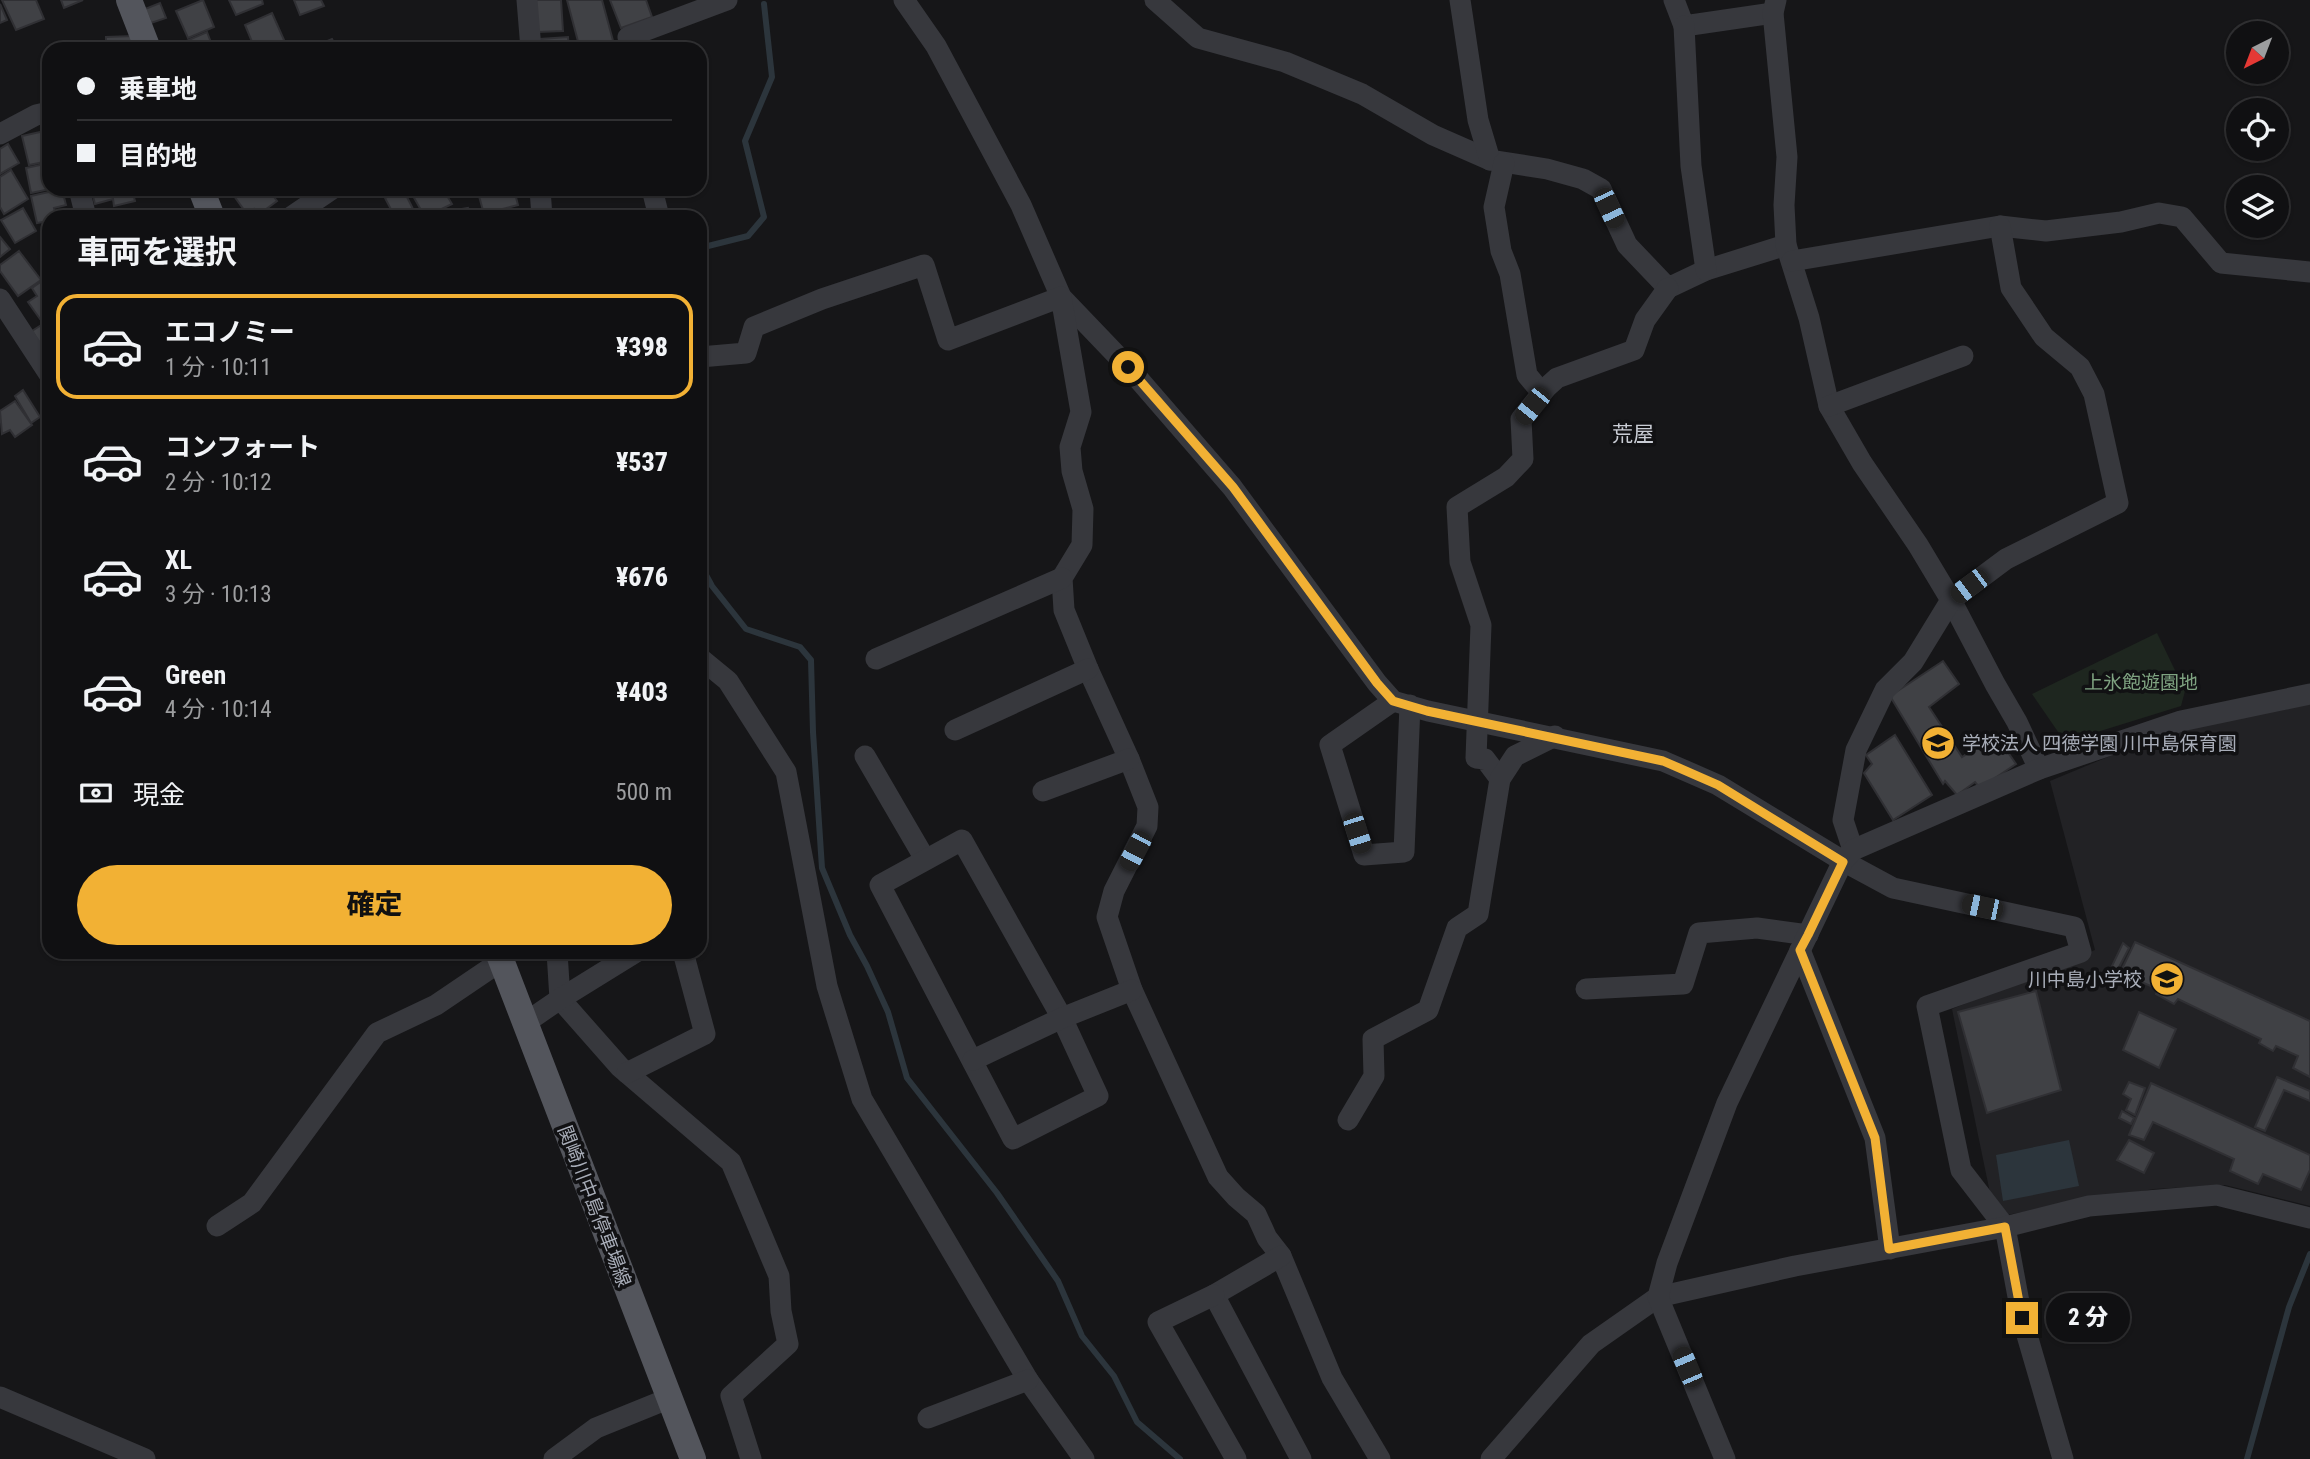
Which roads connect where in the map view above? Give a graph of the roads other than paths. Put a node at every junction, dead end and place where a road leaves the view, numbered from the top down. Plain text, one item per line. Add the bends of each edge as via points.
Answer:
1 (129, 0) edge
2 (527, 0) edge
3 (727, 0) edge
4 (904, 0) edge
5 (1155, 0) edge
6 (1460, 0) edge
7 (1674, 0) edge
8 (1775, 6) edge
9 (1684, 26) junction
10 (145, 42) edge
11 (530, 42) edge
12 (630, 42) edge
13 (42, 114) edge
14 (0, 134) edge
15 (1497, 162) junction
16 (322, 196) edge
17 (301, 210) edge
18 (2000, 226) junction
19 (1789, 253) junction
20 (1706, 270) junction
21 (2310, 272) edge
22 (1668, 288) junction
23 (1061, 297) junction
24 (0, 299) edge
25 (707, 356) edge
26 (1963, 356) dead end
27 (42, 363) edge
28 (1542, 393) junction
29 (1829, 406) junction
30 (1062, 579) junction
31 (1951, 600) junction
32 (876, 659) dead end
33 (707, 664) edge
34 (1087, 669) junction
35 (2310, 694) edge
36 (1401, 703) junction
37 (1478, 721) junction
38 (955, 730) dead end
39 (1555, 736) junction
40 (866, 756) dead end
41 (1129, 759) junction
42 (2039, 769) junction
43 (1500, 779) junction
44 (1043, 791) dead end
45 (1848, 856) junction
46 (925, 859) junction
47 (1804, 942) junction
48 (495, 959) edge
49 (500, 959) edge
50 (557, 959) edge
51 (625, 959) edge
52 (685, 959) edge
53 (1586, 989) dead end
54 (1132, 990) junction
55 (560, 999) junction
56 (1062, 1018) junction
57 (525, 1023) junction
58 (973, 1060) junction
59 (627, 1073) junction
60 (1348, 1120) dead end
61 (2308, 1218) edge
62 (216, 1226) dead end
63 (2005, 1227) junction
64 (1889, 1249) junction
65 (1281, 1256) junction
66 (1214, 1295) junction
67 (1658, 1297) junction
68 (1028, 1380) junction
69 (0, 1397) edge
70 (670, 1398) junction
71 (928, 1419) dead end
72 (145, 1459) edge
73 (554, 1459) edge
74 (693, 1459) edge
75 (751, 1459) edge
76 (1084, 1459) edge
77 (1236, 1459) edge
78 (1301, 1459) edge
79 (1380, 1459) edge
80 (1491, 1459) edge
81 (1725, 1459) edge
82 (2063, 1459) edge

1 - 10 main road
2 - 11 street
3 - 12 street via 628,37
4 - 23 street via 936,46 1021,205
5 - 15 street via 1198,38 1284,62 1362,94 1433,135
6 - 15 street via 1478,120
7 - 9 street
8 - 9 street
8 - 19 street
9 - 20 street via 1690,166
13 - 14 street
15 - 22 street via 1546,169 1601,189 1627,245
15 - 28 street via 1494,207 1501,251 1510,274 1527,375
16 - 17 street
18 - 19 street
18 - 21 street via 2046,231 2159,214 2182,217 2221,262
18 - 31 street via 2011,288 2043,337 2080,367 2094,394 2118,503 2006,559
19 - 20 street
19 - 29 street
20 - 22 street
22 - 28 street via 1646,320 1634,350 1557,378
23 - 25 street via 948,340 924,265 754,327 746,353
23 - 30 street via 1081,412 1070,447 1083,509 1082,545
23 - 36 street via 1233,487 1377,683
24 - 27 street
26 - 29 street
28 - 37 street via 1521,419 1523,459 1506,477 1457,507 1460,562 1481,625
29 - 31 street
30 - 32 street
30 - 34 street via 1064,610
31 - 42 street
31 - 45 street via 1913,662 1885,690 1856,750 1843,820
33 - 68 street via 729,681 786,772 827,986 862,1100
34 - 38 street
34 - 41 street
35 - 42 street via 2181,721
36 - 36 street via 1404,852 1364,855 1330,745
36 - 37 street
37 - 39 street
37 - 43 street via 1476,758 1485,760
39 - 43 street via 1515,755
39 - 45 street via 1674,765
40 - 46 street
41 - 44 street
41 - 54 street via 1148,807 1147,826 1114,891 1107,917
42 - 45 street
43 - 60 street via 1478,914 1457,928 1428,1010 1373,1039 1374,1076
45 - 47 street
45 - 63 street via 1893,888 2074,927 2081,952 1927,1006 1961,1170
46 - 56 street via 962,840
46 - 58 street via 880,885
47 - 53 street via 1756,928 1699,933 1683,984
47 - 64 street via 1875,1138
47 - 67 street via 1727,1103
48 - 62 street via 436,1005 377,1033 251,1203
49 - 57 main road, 関崎川中島停車場線
50 - 55 street
51 - 55 street
52 - 59 street via 705,1034
54 - 56 street
54 - 65 street via 1218,1177 1256,1214
55 - 57 street
55 - 59 street
56 - 58 street
56 - 58 street via 1098,1096 1013,1139
57 - 70 main road, 関崎川中島停車場線
59 - 75 street via 731,1162 779,1276 788,1344 731,1396
61 - 63 street via 2217,1195 2089,1206
63 - 64 street
63 - 82 street via 2022,1318
64 - 67 street
65 - 66 street
65 - 79 street via 1332,1378
66 - 77 street via 1158,1322
66 - 78 street
67 - 80 street via 1591,1345
67 - 81 street
68 - 71 street
68 - 76 street
69 - 72 street
70 - 73 street via 596,1428
70 - 74 main road, 関崎川中島停車場線

